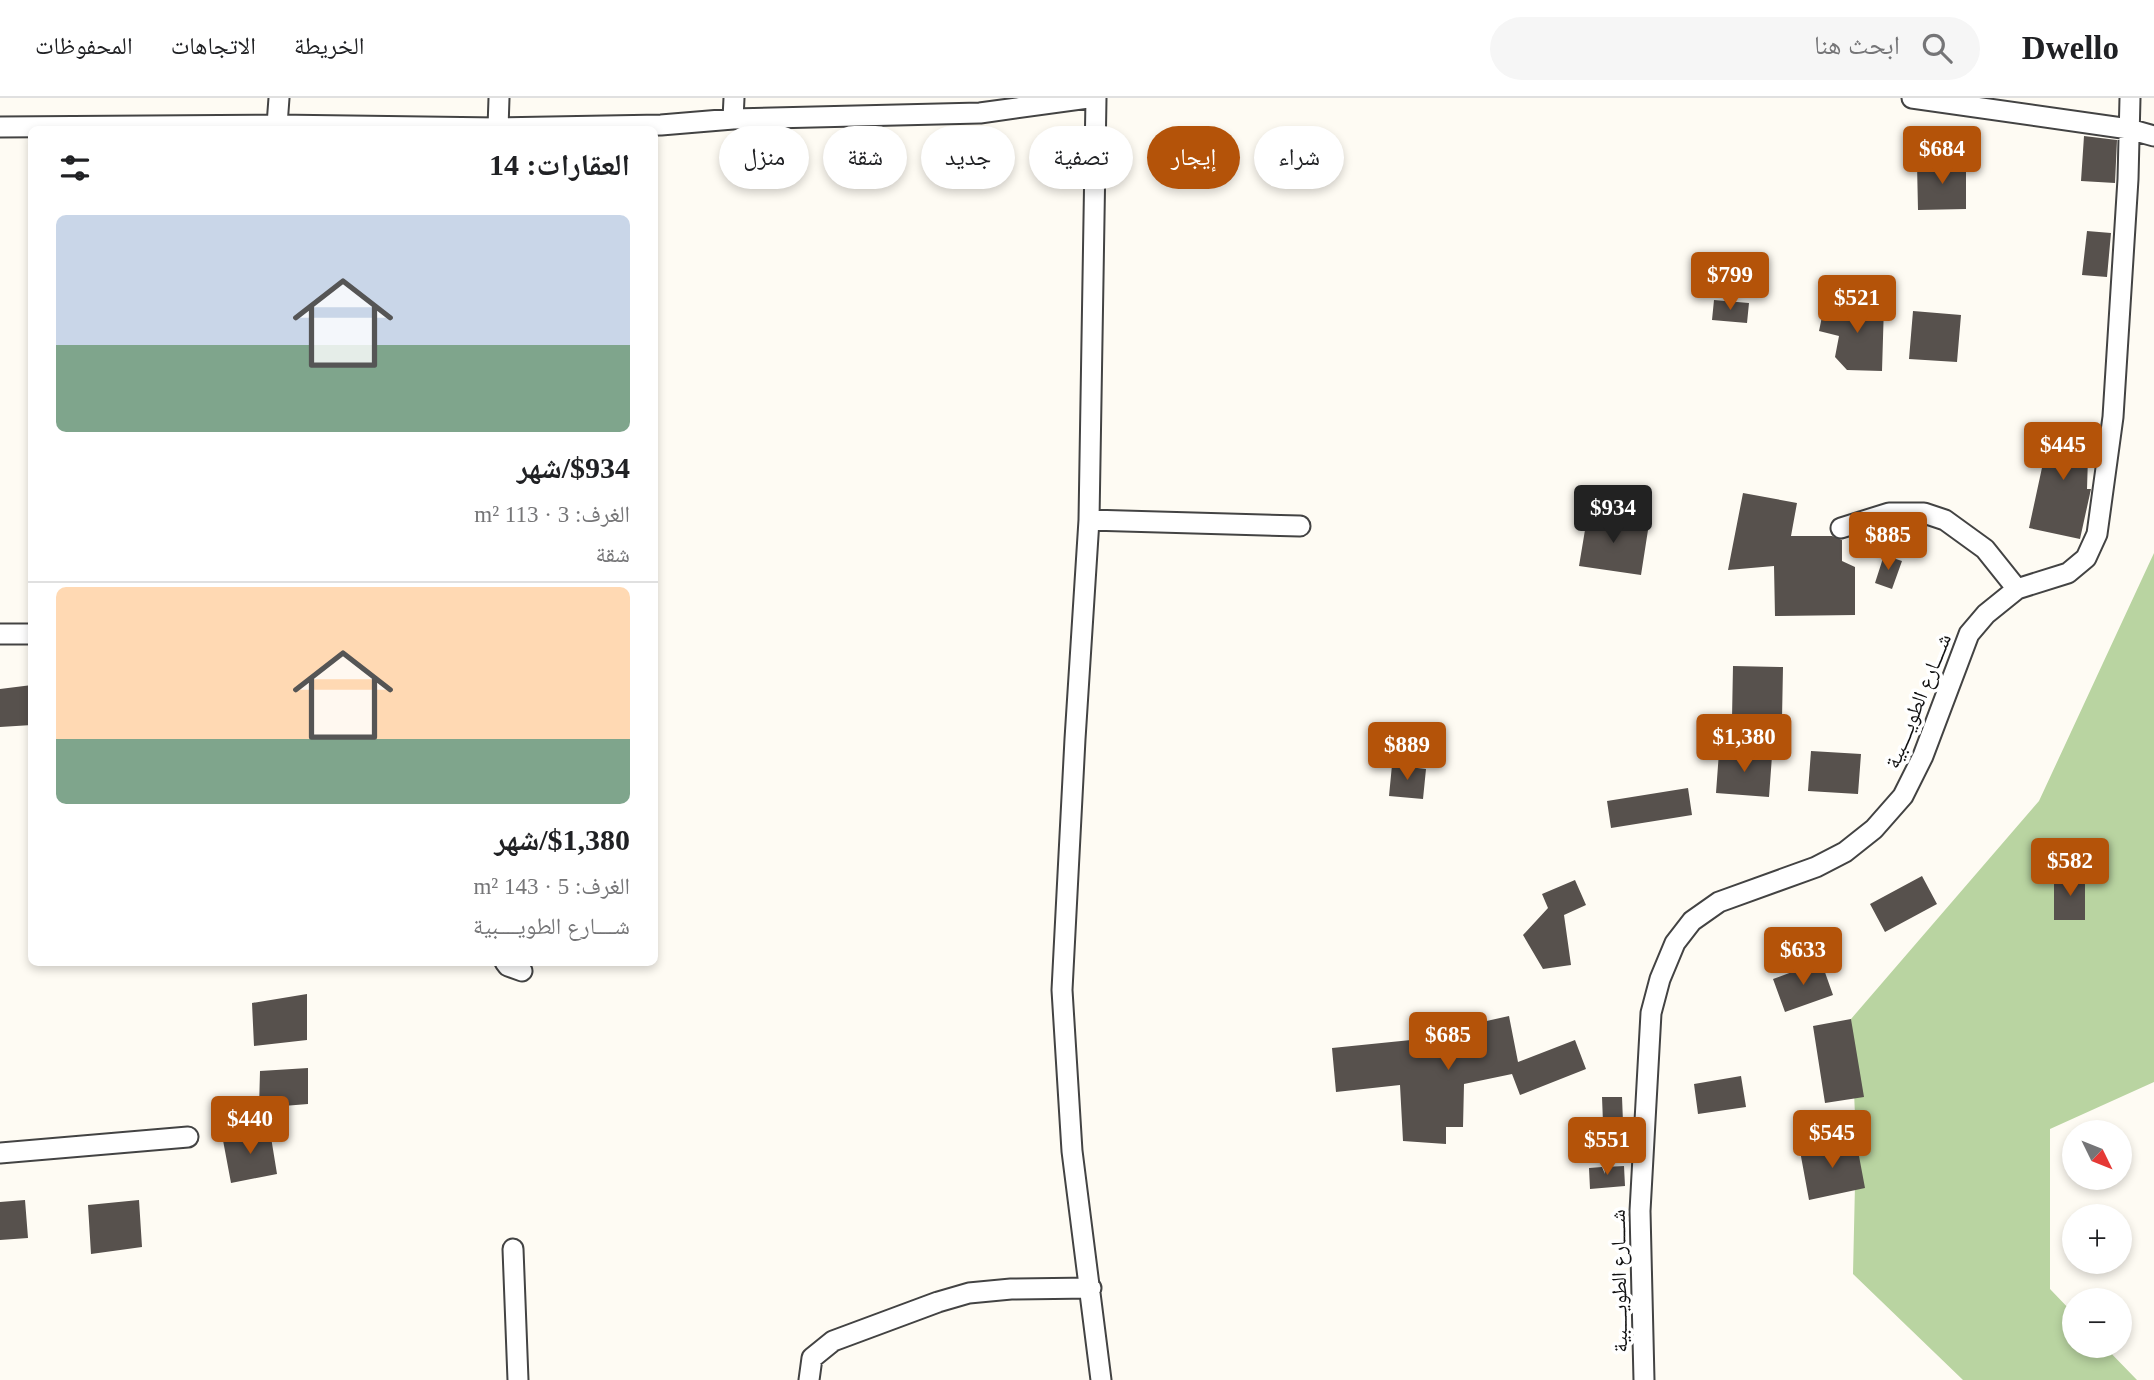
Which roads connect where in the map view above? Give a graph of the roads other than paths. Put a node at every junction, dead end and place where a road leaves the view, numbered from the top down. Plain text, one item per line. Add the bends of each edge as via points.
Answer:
1 (279, 98) edge
2 (499, 98) edge
3 (734, 98) edge
4 (1088, 98) edge
5 (1096, 98) edge
6 (1912, 98) edge
7 (2130, 98) edge
8 (901, 107) edge
9 (733, 119) junction
10 (277, 125) junction
11 (138, 126) edge
12 (313, 126) edge
13 (498, 126) edge
14 (607, 126) edge
15 (0, 127) edge
16 (28, 127) edge
17 (2129, 129) junction
18 (2154, 136) edge
19 (1089, 520) junction
20 (1300, 526) dead end
21 (1841, 527) dead end
22 (2017, 589) junction
23 (0, 634) edge
24 (28, 634) edge
25 (188, 1137) dead end
26 (0, 1153) edge
27 (513, 1249) dead end
28 (1091, 1288) junction
29 (518, 1380) edge
30 (809, 1380) edge
31 (1101, 1380) edge
32 (1644, 1380) edge

1 - 10 street
2 - 13 street
3 - 9 street
4 - 8 street via 980,113
5 - 19 street
6 - 17 street
7 - 17 street, شــــارع الطويــــبية
8 - 9 street
9 - 14 street
10 - 11 street
10 - 12 street
15 - 16 street
17 - 18 street
17 - 22 street, شــــارع الطويــــبية via 2113,418 2097,534 2086,558 2068,573
19 - 20 street
19 - 28 street via 1062,990 1072,1151
21 - 22 street via 1889,513 1924,513 1945,520 1985,549
22 - 32 street, شــــارع الطويــــبية via 1969,634 1923,756 1903,796 1874,829 1845,852 1815,867 1719,902 1692,921 1675,943 1651,1013 1640,1211
23 - 24 street
25 - 26 street
27 - 29 street
28 - 30 street via 1011,1289 938,1302 832,1341 812,1358
28 - 31 street

